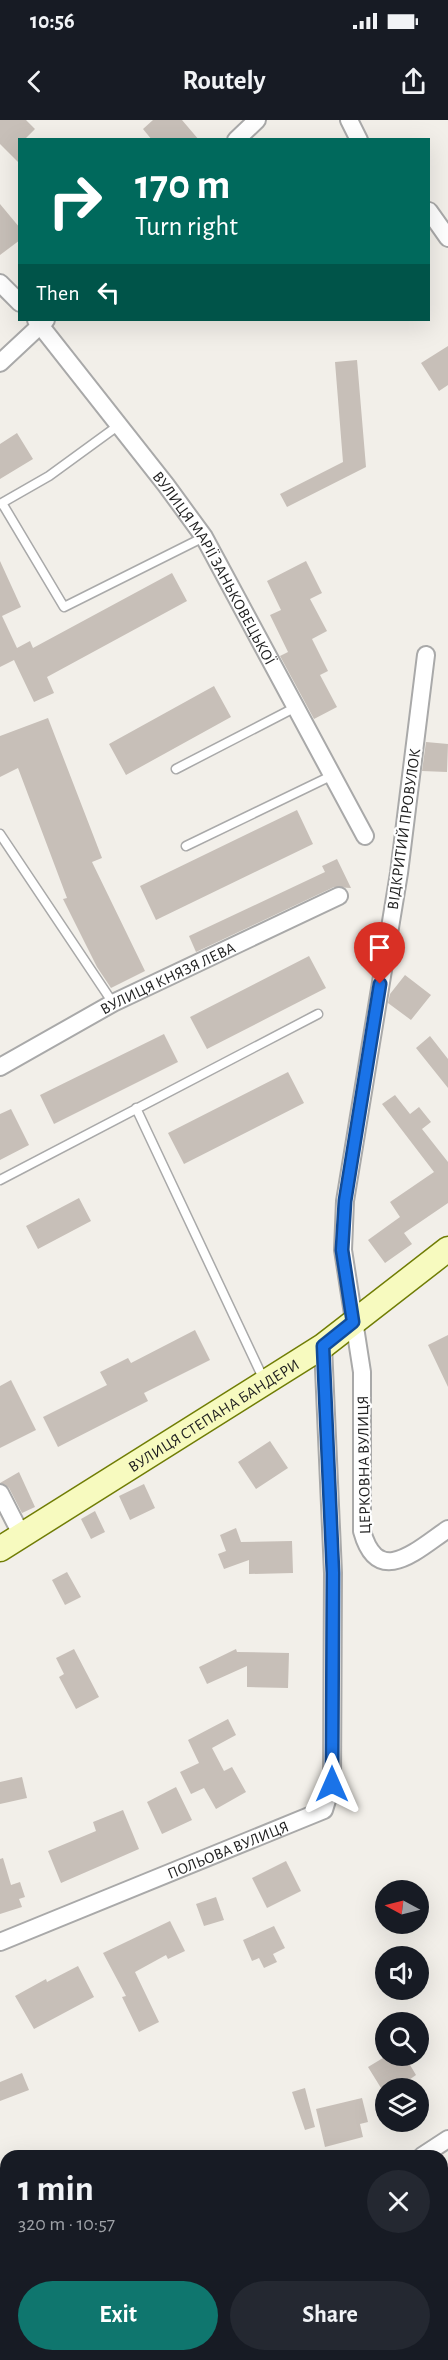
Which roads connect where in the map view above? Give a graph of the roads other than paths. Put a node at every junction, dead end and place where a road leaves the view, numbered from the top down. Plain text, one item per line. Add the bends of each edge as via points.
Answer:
1 (257, 120) edge
2 (349, 120) edge
3 (238, 138) edge
4 (358, 138) edge
5 (430, 212) edge
6 (448, 238) edge
7 (0, 283) edge
8 (18, 301) edge
9 (41, 321) edge
10 (0, 363) edge
11 (119, 425) junction
12 (1, 503) edge
13 (204, 537) junction
14 (426, 656) dead end
15 (297, 706) junction
16 (176, 769) dead end
17 (334, 775) junction
18 (0, 834) edge
19 (364, 836) dead end
20 (186, 846) dead end
21 (339, 896) dead end
22 (113, 1003) junction
23 (318, 1014) dead end
24 (0, 1067) edge
25 (136, 1108) junction
26 (0, 1180) edge
27 (448, 1248) edge
28 (353, 1322) junction
29 (323, 1346) junction
30 (266, 1384) junction
31 (0, 1493) edge
32 (448, 1529) edge
33 (22, 1536) junction
34 (0, 1549) edge
35 (0, 1942) edge
36 (448, 2139) edge
37 (431, 2150) edge

1 - 3 street
2 - 4 street
5 - 6 street
7 - 8 street
9 - 10 street
9 - 11 street, ВУЛИЦЯ МАРІЇ ЗАНЬКОВЕЦЬКОЇ
11 - 12 lane via 49,476
11 - 13 street, ВУЛИЦЯ МАРІЇ ЗАНЬКОВЕЦЬКОЇ
12 - 13 lane via 64,607
13 - 15 street, ВУЛИЦЯ МАРІЇ ЗАНЬКОВЕЦЬКОЇ
14 - 28 street, ВІДКРИТИЙ ПРОВУЛОК via 399,873 345,1201 342,1250
15 - 16 lane
15 - 17 street, ВУЛИЦЯ МАРІЇ ЗАНЬКОВЕЦЬКОЇ
17 - 19 street, ВУЛИЦЯ МАРІЇ ЗАНЬКОВЕЦЬКОЇ
17 - 20 lane
18 - 22 lane
21 - 22 street, ВУЛИЦЯ КНЯЗЯ ЛЕВА
22 - 24 street, ВУЛИЦЯ КНЯЗЯ ЛЕВА
23 - 25 lane
25 - 26 lane
25 - 30 lane
27 - 28 street, ВУЛИЦЯ СТЕПАНА БАНДЕРИ
28 - 29 street, ВУЛИЦЯ СТЕПАНА БАНДЕРИ
28 - 32 street, ЦЕРКОВНА ВУЛИЦЯ via 362,1372 362,1532 366,1545 374,1556 402,1561
29 - 30 street, ВУЛИЦЯ СТЕПАНА БАНДЕРИ
29 - 35 street, ПОЛЬОВА ВУЛИЦЯ via 333,1573 332,1784 324,1809
30 - 33 street, ВУЛИЦЯ СТЕПАНА БАНДЕРИ
31 - 33 street
33 - 34 street, ВУЛИЦЯ СТЕПАНА БАНДЕРИ
36 - 37 street

